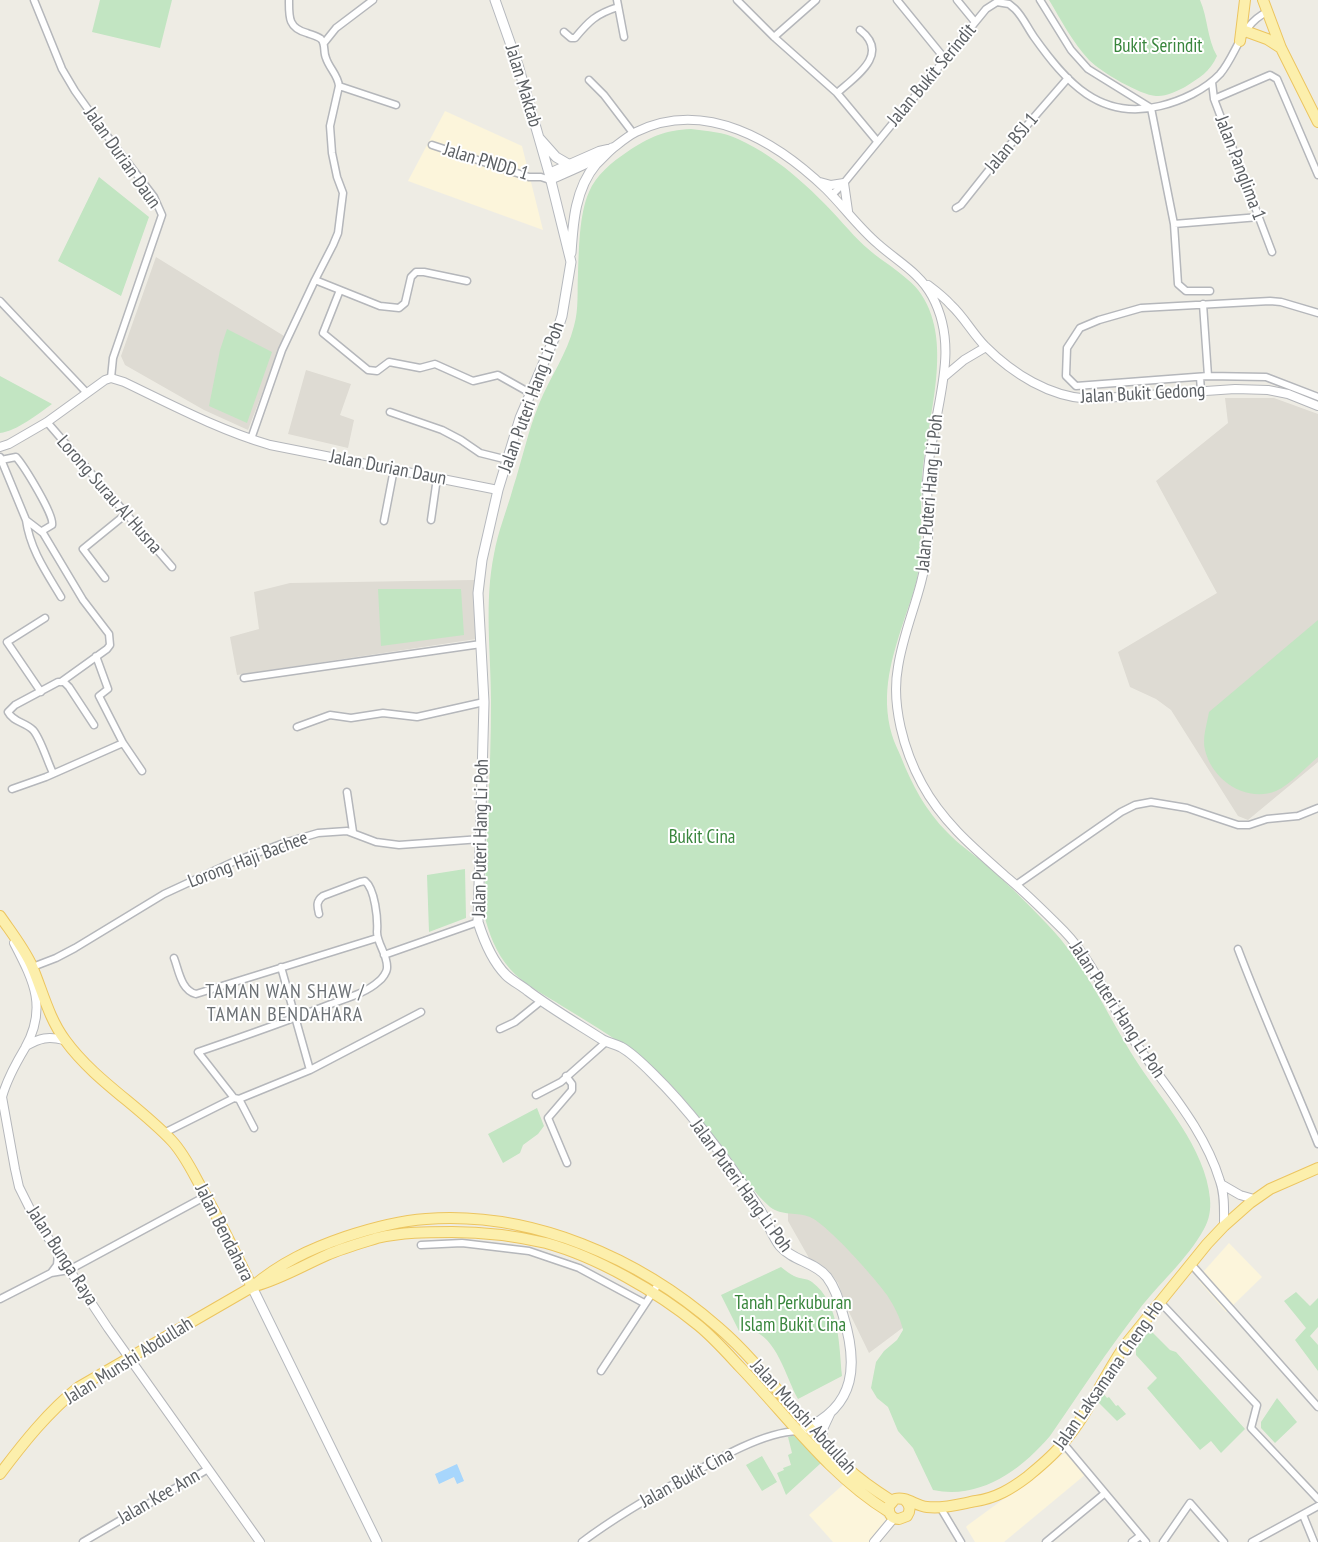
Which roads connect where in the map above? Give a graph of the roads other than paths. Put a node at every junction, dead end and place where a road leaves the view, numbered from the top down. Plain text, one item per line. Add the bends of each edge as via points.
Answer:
1 (34, 0) edge
2 (290, 0) edge
3 (373, 0) edge
4 (495, 0) edge
5 (816, 0) edge
6 (898, 0) edge
7 (957, 0) edge
8 (1040, 0) edge
9 (1245, 0) edge
10 (1263, 0) edge
11 (739, 1) edge
12 (618, 4) edge
13 (1268, 12) junction
14 (975, 22) junction
15 (860, 30) dead end
16 (1245, 31) junction
17 (564, 32) dead end
18 (624, 37) dead end
19 (774, 37) junction
20 (1240, 41) junction
21 (324, 43) junction
22 (1282, 48) junction
23 (945, 59) junction
24 (1068, 78) junction
25 (589, 80) dead end
26 (1212, 82) junction
27 (339, 86) junction
28 (837, 93) junction
29 (1214, 99) junction
30 (396, 104) dead end
31 (1151, 108) junction
32 (1318, 122) edge
33 (633, 133) junction
34 (538, 137) junction
35 (877, 141) junction
36 (432, 145) dead end
37 (612, 148) junction
38 (568, 164) junction
39 (1318, 175) edge
40 (547, 177) junction
41 (816, 180) junction
42 (844, 183) junction
43 (832, 195) junction
44 (956, 208) dead end
45 (848, 211) junction
46 (1259, 218) junction
47 (1174, 224) junction
48 (1272, 252) dead end
49 (571, 262) junction
50 (921, 278) junction
51 (315, 280) junction
52 (467, 280) dead end
53 (340, 290) junction
54 (1210, 291) dead end
55 (0, 301) edge
56 (1204, 304) junction
57 (1318, 313) edge
58 (986, 347) junction
59 (945, 376) junction
60 (1200, 377) junction
61 (1212, 377) junction
62 (111, 378) junction
63 (1216, 390) junction
64 (1201, 391) junction
65 (86, 392) junction
66 (530, 392) junction
67 (1318, 397) edge
68 (1318, 406) edge
69 (390, 412) dead end
70 (47, 422) junction
71 (251, 440) junction
72 (0, 446) edge
73 (1, 459) edge
74 (508, 460) junction
75 (394, 469) junction
76 (438, 478) junction
77 (498, 490) junction
78 (126, 514) junction
79 (26, 520) junction
80 (431, 520) dead end
81 (384, 521) dead end
82 (42, 531) junction
83 (172, 567) dead end
84 (105, 578) dead end
85 (61, 597) dead end
86 (45, 618) dead end
87 (481, 644) junction
88 (96, 656) junction
89 (244, 678) dead end
90 (61, 682) junction
91 (41, 692) junction
92 (484, 702) junction
93 (94, 725) dead end
94 (297, 727) dead end
95 (123, 743) junction
96 (142, 771) dead end
97 (54, 773) junction
98 (12, 789) dead end
99 (347, 792) dead end
100 (1318, 808) edge
101 (353, 832) junction
102 (481, 839) junction
103 (1016, 885) junction
104 (319, 914) dead end
105 (0, 916) edge
106 (478, 922) junction
107 (12, 935) junction
108 (377, 938) junction
109 (1238, 949) dead end
110 (384, 955) junction
111 (174, 958) dead end
112 (281, 967) junction
113 (30, 968) junction
114 (541, 1001) junction
115 (421, 1012) dead end
116 (295, 1018) junction
117 (500, 1029) dead end
118 (64, 1040) junction
119 (606, 1042) junction
120 (26, 1046) junction
121 (310, 1070) junction
122 (566, 1076) junction
123 (536, 1095) dead end
124 (237, 1098) junction
125 (254, 1128) dead end
126 (164, 1133) junction
127 (1318, 1144) edge
128 (567, 1164) dead end
129 (1318, 1168) edge
130 (1221, 1184) junction
131 (206, 1196) junction
132 (1254, 1200) junction
133 (1224, 1226) junction
134 (421, 1245) dead end
135 (58, 1254) junction
136 (1191, 1264) junction
137 (69, 1270) junction
138 (51, 1273) junction
139 (659, 1283) junction
140 (252, 1287) junction
141 (652, 1293) junction
142 (0, 1299) edge
143 (1160, 1302) junction
144 (644, 1303) junction
145 (130, 1358) junction
146 (601, 1371) dead end
147 (1318, 1407) edge
148 (830, 1413) junction
149 (809, 1426) junction
150 (798, 1431) junction
151 (821, 1440) junction
152 (1063, 1443) junction
153 (208, 1469) junction
154 (0, 1474) edge
155 (1104, 1494) junction
156 (905, 1500) junction
157 (1318, 1500) edge
158 (892, 1501) junction
159 (1318, 1506) edge
160 (926, 1507) junction
161 (940, 1507) junction
162 (1303, 1514) junction
163 (891, 1515) junction
164 (907, 1516) junction
165 (1140, 1536) junction
166 (1264, 1539) edge
167 (87, 1541) edge
168 (260, 1542) edge
169 (377, 1542) edge
170 (582, 1542) edge
171 (874, 1542) edge
172 (961, 1542) edge
173 (1046, 1542) edge
174 (1132, 1542) edge
175 (1146, 1542) edge
176 (1163, 1542) edge
177 (1224, 1542) edge
178 (1252, 1542) edge
179 (1314, 1542) edge

1 - 62 street, Jalan Durian Daun via 62,69 75,91 154,197 162,215 112,358
2 - 21 street via 292,25
3 - 21 street via 336,28
4 - 34 main road, Jalan Maktab
5 - 19 street
6 - 23 street
7 - 14 street
8 - 31 street via 1088,69
9 - 20 main road
10 - 13 main road
11 - 19 street
12 - 17 street via 600,13 575,38
12 - 18 street
13 - 16 street, Jalan Bukit Serindit
13 - 22 main road
14 - 23 street, Jalan Bukit Serindit
14 - 24 street, Jalan Bukit Serindit via 997,2 1009,4
15 - 28 street via 870,45 870,62
16 - 20 street, Jalan Bukit Serindit
16 - 22 main road
19 - 28 street
20 - 26 street, Jalan Bukit Serindit via 1230,61
21 - 27 street via 325,55
22 - 32 main road
23 - 35 street, Jalan Bukit Serindit
24 - 31 street, Jalan Bukit Serindit via 1108,106 1136,110
24 - 44 street, Jalan BSJ 1
25 - 33 street
26 - 29 street, Jalan Panglima 1
26 - 31 street, Jalan Bukit Serindit via 1182,99
27 - 30 street
27 - 51 street via 330,126 332,153 343,193 338,232
28 - 35 street
29 - 39 street via 1270,75 1277,79
29 - 46 street, Jalan Panglima 1
31 - 47 street
33 - 37 street, Jalan Puteri Hang Li Poh
33 - 41 street, Jalan Puteri Hang Li Poh via 661,122 695,119 714,122 773,148
34 - 38 main road via 556,157
34 - 40 main road, Jalan Maktab
35 - 42 street, Jalan Bukit Serindit
36 - 40 street, Jalan PNDD 1 via 529,177
37 - 38 street, Jalan Puteri Hang Li Poh
37 - 40 street, Jalan Puteri Hang Li Poh via 602,156
37 - 49 main road via 595,166 582,188 573,221
38 - 40 street, Jalan Puteri Hang Li Poh
40 - 49 main road, Jalan Puteri Hang Li Poh
41 - 42 street via 831,186
41 - 43 street, Jalan Puteri Hang Li Poh
42 - 43 street, Jalan Bukit Serindit
42 - 45 street
43 - 45 street, Jalan Puteri Hang Li Poh
45 - 50 street, Jalan Puteri Hang Li Poh via 875,242
46 - 47 street
46 - 48 street, Jalan Panglima 1
47 - 54 street via 1178,284 1186,291
49 - 66 main road, Jalan Puteri Hang Li Poh via 562,316
50 - 58 street, Jalan Bukit Gedong via 952,305
50 - 59 street, Jalan Puteri Hang Li Poh via 932,296 945,336
51 - 53 street
51 - 71 street via 282,350
52 - 53 street via 416,272 410,277 405,303 399,308 380,306
53 - 66 street via 323,333 368,370 378,371 389,362 420,368 435,364 473,381 498,375
55 - 65 street
56 - 57 street via 1270,301
56 - 60 street via 1141,308 1088,324 1080,328 1067,348 1066,366 1066,376 1076,386
56 - 61 street
58 - 59 street
58 - 64 street, Jalan Bukit Gedong via 1022,377 1049,391 1069,396 1089,399
59 - 103 street, Jalan Puteri Hang Li Poh via 927,480 928,527 924,569 898,668 896,686 900,720 922,785 940,812 954,830
60 - 61 street
60 - 64 street
61 - 63 street
61 - 67 street via 1266,377
62 - 65 street
62 - 71 street, Jalan Durian Daun
63 - 64 street, Jalan Bukit Gedong
63 - 68 street, Jalan Bukit Gedong via 1268,390
65 - 70 street
66 - 74 main road, Jalan Puteri Hang Li Poh
69 - 74 street via 442,430 480,453
70 - 72 street
70 - 78 street, Lorong Surau Al Husna
71 - 75 street, Jalan Durian Daun
73 - 79 street
73 - 82 street via 16,457 48,510 52,526
74 - 77 main road, Jalan Puteri Hang Li Poh
75 - 76 street, Jalan Durian Daun
75 - 81 street
76 - 77 street, Jalan Durian Daun
76 - 80 street
77 - 87 main road, Jalan Puteri Hang Li Poh via 479,577
78 - 83 street, Lorong Surau Al Husna
78 - 84 street via 83,548
79 - 82 street
79 - 85 street via 34,551
82 - 88 street via 83,600 109,634 110,645
86 - 91 street via 7,642
87 - 89 street
87 - 92 main road, Jalan Puteri Hang Li Poh
88 - 90 street
88 - 95 street via 108,689 100,696
90 - 91 street
90 - 93 street via 69,687
91 - 97 street via 8,712 35,732
92 - 94 street via 416,717 383,713 351,718 330,715
92 - 102 main road, Jalan Puteri Hang Li Poh
95 - 96 street
95 - 97 street
97 - 98 street
99 - 101 street
100 - 103 street via 1298,816 1238,825 1169,804 1151,802 1136,805 1120,812
101 - 102 street, Lorong Haji Bachee via 376,842 399,846
101 - 113 street, Lorong Haji Bachee via 318,833 233,862 164,894 88,941
102 - 106 main road, Jalan Puteri Hang Li Poh
103 - 130 street, Jalan Puteri Hang Li Poh via 1080,950 1131,1035 1203,1140
104 - 108 street via 318,899 365,881 373,897 378,922
105 - 107 main road, Jalan Bendahara
106 - 110 street
106 - 114 main road, Jalan Puteri Hang Li Poh via 482,937 506,975
107 - 113 street, Jalan Bunga Raya
107 - 113 main road, Jalan Bendahara via 28,957
108 - 110 street
108 - 112 street
109 - 127 street
110 - 116 street via 387,969 381,980 364,991
111 - 112 street via 184,986 196,994
112 - 116 street
113 - 118 main road, Jalan Bendahara
113 - 120 street, Jalan Bunga Raya via 38,1006
114 - 117 street via 515,1022
114 - 119 main road, Jalan Puteri Hang Li Poh
115 - 121 street
116 - 121 street
116 - 124 street via 198,1052
118 - 120 street via 40,1038
118 - 126 main road, Jalan Bendahara via 85,1065
119 - 122 street
119 - 148 main road, Jalan Puteri Hang Li Poh via 623,1048 653,1074 726,1161 760,1209 781,1247 822,1273 835,1290 848,1335 852,1367 847,1392
120 - 135 street, Jalan Bunga Raya via 2,1097 20,1187
121 - 124 street
122 - 123 street
122 - 128 street via 572,1090 548,1118
124 - 125 street
124 - 126 street
126 - 131 main road, Jalan Bendahara via 184,1156
129 - 132 main road, Jalan Laksamana Cheng Ho via 1284,1182
130 - 132 street
130 - 133 street, Jalan Puteri Hang Li Poh
131 - 137 street
131 - 140 main road, Jalan Bendahara
132 - 133 main road, Jalan Laksamana Cheng Ho
133 - 136 main road, Jalan Laksamana Cheng Ho
134 - 144 street via 462,1243 530,1251 579,1268
135 - 137 street, Jalan Bunga Raya
135 - 138 street via 57,1265
136 - 143 main road, Jalan Laksamana Cheng Ho
136 - 147 street
137 - 138 street
137 - 145 street, Jalan Bunga Raya
138 - 142 street
139 - 140 main road, Jalan Munshi Abdullah via 634,1268 550,1232 501,1222 454,1218 375,1227 319,1246 271,1271
139 - 141 street
139 - 149 main road, Jalan Munshi Abdullah via 718,1327
140 - 141 main road, Jalan Munshi Abdullah via 275,1281 329,1254 378,1238 406,1233 471,1232 546,1244 607,1268
140 - 145 main road, Jalan Munshi Abdullah
140 - 169 main road, Jalan Bendahara
141 - 144 street
141 - 150 main road, Jalan Munshi Abdullah via 706,1332
143 - 152 main road, Jalan Laksamana Cheng Ho via 1115,1360
143 - 157 street via 1257,1405 1251,1428
144 - 146 street
145 - 153 street, Jalan Bunga Raya
145 - 154 main road, Jalan Munshi Abdullah via 62,1401 28,1437
148 - 149 main road, Jalan Puteri Hang Li Poh
148 - 151 main road
149 - 150 main road, Jalan Puteri Hang Li Poh
149 - 151 main road, Jalan Munshi Abdullah
150 - 163 main road, Jalan Munshi Abdullah via 843,1478
150 - 170 street, Jalan Bukit Cina via 781,1433 729,1454 643,1501
151 - 158 main road, Jalan Munshi Abdullah via 865,1484
152 - 155 street
152 - 161 main road, Jalan Laksamana Cheng Ho via 1031,1474 998,1496
153 - 167 street, Jalan Kee Ann
153 - 168 street, Jalan Bunga Raya
155 - 165 street
155 - 173 street
156 - 158 main road via 898,1498
156 - 160 main road, Jalan Laksamana Cheng Ho
156 - 164 main road via 909,1506
158 - 163 main road via 889,1506
159 - 162 street
160 - 161 main road, Jalan Laksamana Cheng Ho
160 - 164 main road, Jalan Laksamana Cheng Ho
161 - 172 street
162 - 166 street
162 - 179 street
163 - 164 main road via 902,1519
163 - 171 street
165 - 174 street
165 - 175 street
166 - 178 street
176 - 177 street via 1190,1503

